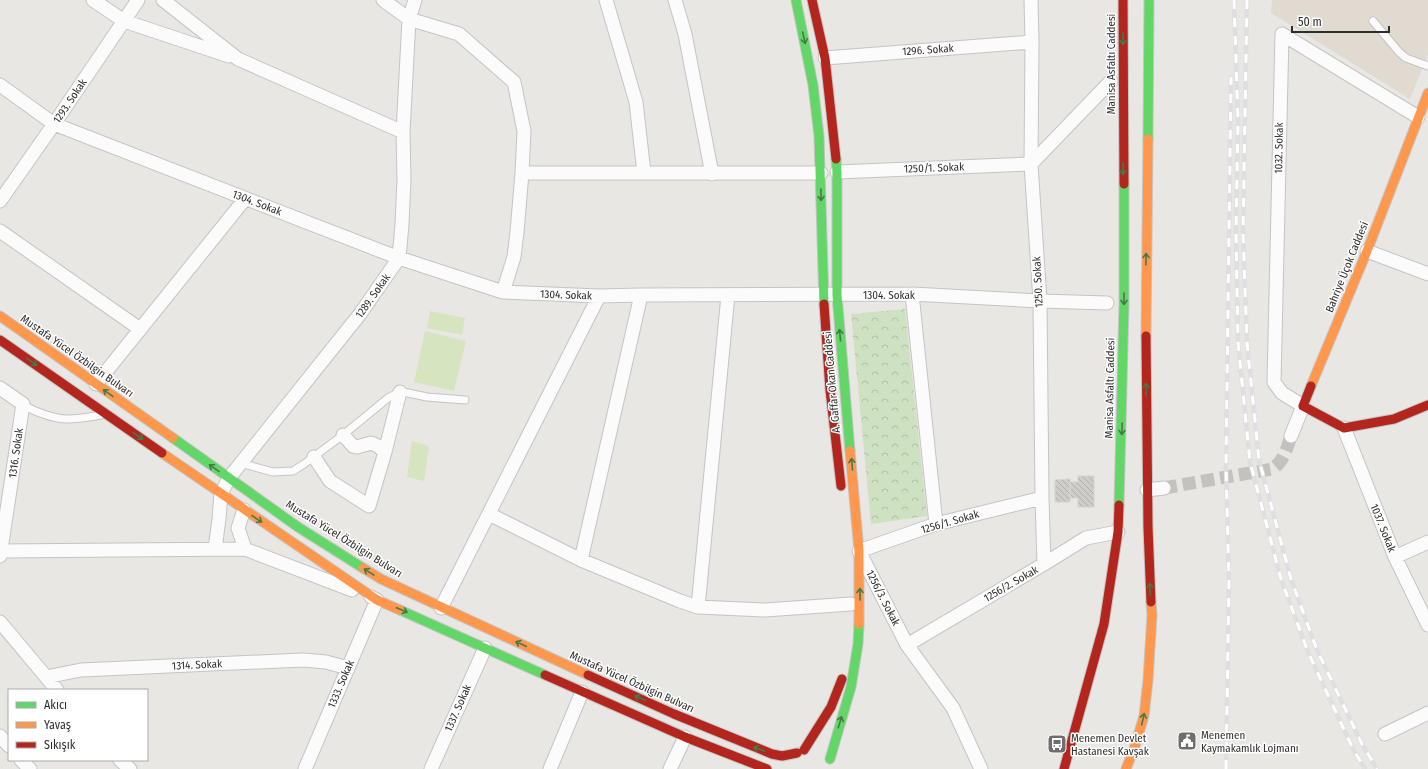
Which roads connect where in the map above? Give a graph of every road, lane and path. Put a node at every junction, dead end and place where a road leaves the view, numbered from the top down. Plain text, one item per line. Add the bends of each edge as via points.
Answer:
1 (93, 0) edge
2 (138, 0) edge
3 (163, 0) edge
4 (383, 0) edge
5 (415, 0) edge
6 (606, 0) edge
7 (675, 0) edge
8 (796, 0) edge
9 (812, 0) edge
10 (1031, 0) edge
11 (1123, 0) edge
12 (1149, 0) edge
13 (409, 19) junction
14 (124, 21) junction
15 (1373, 21) dead end
16 (1032, 42) junction
17 (825, 58) junction
18 (238, 59) junction
19 (1428, 66) edge
20 (1111, 81) dead end
21 (0, 85) edge
22 (1428, 93) edge
23 (1418, 117) junction
24 (54, 124) junction
25 (403, 132) junction
26 (1031, 164) junction
27 (837, 172) junction
28 (522, 173) junction
29 (821, 173) junction
30 (644, 174) junction
31 (712, 174) junction
32 (244, 198) junction
33 (0, 201) edge
34 (0, 231) edge
35 (1367, 250) junction
36 (399, 258) junction
37 (1428, 274) edge
38 (504, 292) junction
39 (912, 294) junction
40 (641, 295) junction
41 (728, 295) junction
42 (823, 295) junction
43 (837, 295) junction
44 (599, 296) junction
45 (1040, 302) junction
46 (1107, 303) dead end
47 (0, 316) edge
48 (140, 329) junction
49 (0, 340) edge
50 (96, 384) junction
51 (0, 388) edge
52 (400, 392) junction
53 (465, 400) dead end
54 (23, 404) junction
55 (1428, 405) edge
56 (1303, 406) junction
57 (107, 415) junction
58 (1344, 428) junction
59 (343, 435) junction
60 (1291, 436) tunnel mouth
61 (385, 452) junction
62 (314, 457) junction
63 (240, 463) junction
64 (229, 478) junction
65 (1164, 488) tunnel mouth
66 (1147, 490) junction
67 (842, 493) dead end
68 (221, 494) junction
69 (1042, 498) junction
70 (244, 510) junction
71 (489, 514) junction
72 (936, 524) junction
73 (1118, 532) junction
74 (1428, 542) edge
75 (215, 549) junction
76 (245, 549) junction
77 (0, 553) edge
78 (854, 554) junction
79 (1395, 558) junction
80 (581, 560) junction
81 (1044, 564) junction
82 (377, 600) junction
83 (851, 604) junction
84 (698, 607) junction
85 (441, 608) junction
86 (0, 622) edge
87 (1428, 625) edge
88 (907, 645) junction
89 (486, 648) junction
90 (348, 668) junction
91 (46, 677) junction
92 (56, 689) edge
93 (582, 692) junction
94 (1428, 714) edge
95 (1385, 734) dead end
96 (0, 736) edge
97 (684, 737) junction
98 (8, 745) edge
99 (800, 751) junction
100 (824, 755) junction
101 (23, 761) edge
102 (121, 761) edge
103 (788, 763) dead end
104 (30, 769) edge
105 (130, 769) edge
106 (305, 769) edge
107 (431, 769) edge
108 (550, 769) edge
109 (670, 769) edge
110 (767, 769) edge
111 (834, 769) edge
112 (981, 769) edge
113 (1064, 769) edge
114 (1126, 769) edge

1 - 14 street
2 - 14 street, 1293. Sokak
3 - 18 street
4 - 13 street
5 - 13 street
6 - 30 street via 636,102
7 - 31 street via 685,34
8 -> 29 main road, A. Gaffar Okan Caddesi via 817,114
9 - 17 main road, A. Gaffar Okan Caddesi
10 - 16 street, 1250. Sokak
11 -> 73 main road, Manisa Asfaltı Caddesi via 1124,304
66 -> 12 main road
13 - 25 street
13 - 28 street via 459,34 514,82 524,130
14 - 18 street
14 - 24 street, 1293. Sokak
15 - 19 lane via 1402,55
16 - 17 street, 1296. Sokak
16 - 26 street, 1250. Sokak
17 - 27 main road, A. Gaffar Okan Caddesi
18 - 25 street
20 - 26 street
21 - 24 street, 1304. Sokak
22 - 23 main road, Bahriye Üçok Caddesi
23 - 35 main road, Bahriye Üçok Caddesi
23 - 56 street, 1032. Sokak via 1282,34 1274,382 1282,393
24 - 32 street, 1304. Sokak
24 - 33 street, 1293. Sokak
25 - 36 street via 404,188
26 - 27 street, 1250/1. Sokak
26 - 45 street, 1250. Sokak
27 - 43 main road, A. Gaffar Okan Caddesi
28 - 30 street
28 - 38 street via 514,257
29 - 31 street
29 -> 42 main road, A. Gaffar Okan Caddesi
30 - 31 street
32 - 36 street, 1304. Sokak
32 - 48 street
34 - 48 street
35 - 37 street
35 - 56 main road, Bahriye Üçok Caddesi
36 - 38 street, 1304. Sokak
36 - 63 street, 1289. Sokak via 360,314
38 - 44 street, 1304. Sokak
39 - 43 street, 1304. Sokak
39 - 45 street, 1304. Sokak
39 - 72 street
40 - 41 street, 1304. Sokak
40 - 44 street, 1304. Sokak
40 - 80 street
41 - 42 street, 1304. Sokak
41 - 84 street
42 - 43 street, 1304. Sokak
42 - 67 main road, A. Gaffar Okan Caddesi via 833,422
78 -> 43 main road, A. Gaffar Okan Caddesi
44 - 71 street
45 - 46 street, 1304. Sokak
45 - 69 street, 1250. Sokak
47 - 50 main road, Mustafa Yücel Özbilgin Bulvarı
48 - 50 street
49 -> 57 main road
64 -> 50 main road, Mustafa Yücel Özbilgin Bulvarı
51 - 54 street
52 - 53 lane
52 - 59 lane via 388,398
52 - 61 street
54 - 57 lane via 39,413 65,419
54 - 77 street, 1316. Sokak
55 - 58 main road via 1394,419
56 - 58 main road
56 - 60 street
57 -> 68 main road
58 - 79 street, 1037. Sokak
59 - 61 street via 353,446 371,443
59 - 62 lane
61 - 62 street via 368,506 330,481
62 - 63 lane via 293,471 272,472
63 - 64 street, 1289. Sokak
64 - 68 street, 1289. Sokak
85 -> 64 main road, Mustafa Yücel Özbilgin Bulvarı via 381,579 298,527
65 - 66 street
114 -> 66 main road via 1144,716 1148,680 1152,615
68 - 70 main road
68 - 75 street, 1289. Sokak
69 - 72 street, 1256/1. Sokak
69 - 81 street, 1250. Sokak
70 - 76 street via 238,528
70 -> 82 main road
71 - 80 street
71 - 85 street
72 - 78 street, 1256/1. Sokak
73 - 81 street, 1256/2. Sokak via 1086,538
73 - 113 main road, Manisa Asfaltı Caddesi via 1104,624
74 - 79 street
75 - 76 street
75 - 77 street
76 - 82 street
78 - 83 main road, A. Gaffar Okan Caddesi
78 - 88 street, 1256/3. Sokak
100 -> 78 main road, A. Gaffar Okan Caddesi via 851,687 858,644 860,607
79 - 87 street, 1037. Sokak
80 - 84 street via 680,602
81 - 88 street, 1256/2. Sokak
82 -> 89 main road
82 - 90 street, 1333. Sokak
83 - 84 street via 765,610
83 - 99 main road, A. Gaffar Okan Caddesi via 849,651 840,687
99 -> 85 main road, Mustafa Yücel Özbilgin Bulvarı via 782,756 772,754 674,714
86 - 91 street
88 - 112 street, 1256/3. Sokak via 953,708
89 - 93 main road
89 - 107 street, 1337. Sokak
90 - 91 street, 1314. Sokak via 326,662 303,660 81,670
90 - 106 street, 1333. Sokak
91 - 92 street
93 - 97 main road
93 - 108 street
94 - 95 street
96 - 98 street
97 - 109 street
97 - 110 main road
99 - 100 main road, Mustafa Yücel Özbilgin Bulvarı via 811,749
99 - 103 main road, A. Gaffar Okan Caddesi
100 - 111 main road
101 - 104 street
102 - 105 street

